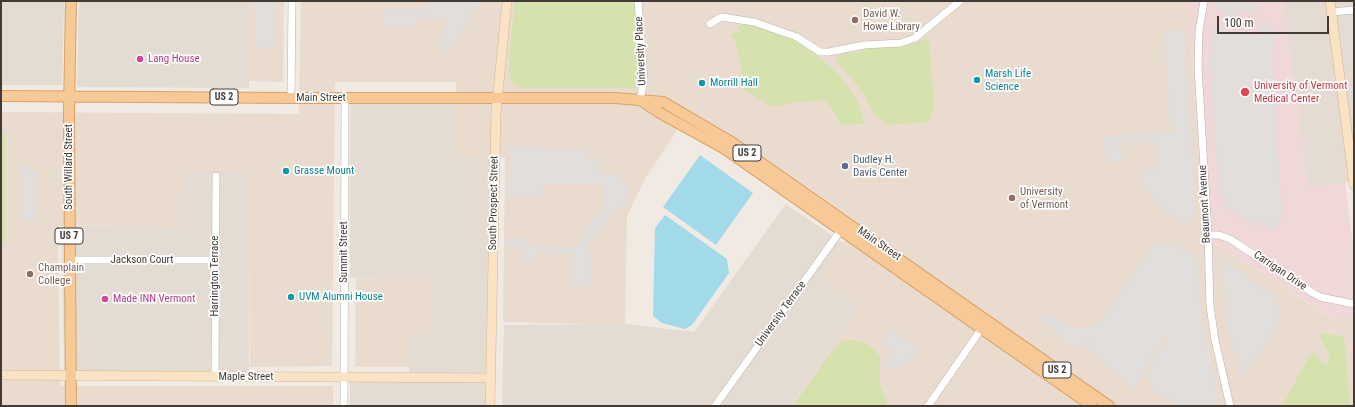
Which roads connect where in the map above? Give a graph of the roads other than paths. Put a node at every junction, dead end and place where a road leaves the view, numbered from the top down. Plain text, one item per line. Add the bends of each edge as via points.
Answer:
1 (72, 1) edge
2 (292, 1) edge
3 (507, 1) edge
4 (638, 1) edge
5 (960, 1) edge
6 (1204, 1) edge
7 (1330, 1) edge
8 (1354, 10) edge
9 (1332, 12) junction
10 (710, 24) dead end
11 (1, 96) edge
12 (69, 96) junction
13 (291, 98) junction
14 (345, 98) junction
15 (497, 98) junction
16 (640, 100) junction
17 (216, 176) dead end
18 (1354, 185) edge
19 (844, 226) junction
20 (1208, 235) junction
21 (69, 260) junction
22 (215, 260) junction
23 (1354, 304) edge
24 (985, 324) junction
25 (1, 375) edge
26 (71, 376) junction
27 (215, 377) junction
28 (344, 377) junction
29 (490, 378) junction
30 (71, 406) edge
31 (344, 406) edge
32 (490, 406) edge
33 (715, 406) edge
34 (928, 406) edge
35 (1092, 406) edge
36 (1109, 406) edge
37 (1230, 406) edge

1 - 12 main road, South Willard Street
2 - 13 street
3 - 15 street, South Prospect Street
4 - 16 street, University Place via 644,80
5 - 10 street via 915,38 901,43 864,45 829,52 820,52 798,37 754,22 721,17
6 - 20 street, Beaumont Avenue via 1198,67
7 - 9 street
8 - 9 street
9 - 18 street
11 - 12 main road, Main Street
12 - 13 main road, Main Street / US 2
12 - 21 main road, South Willard Street / US 7
13 - 14 main road, Main Street / US 2
14 - 15 main road, Main Street / US 2
14 - 28 street, Summit Street
15 - 16 main road, Main Street / US 2
15 - 29 street, South Prospect Street
16 - 19 main road, Main Street / US 2 via 725,149
17 - 22 street, Harrington Terrace
19 - 24 main road, Main Street / US 2
19 - 33 street, University Terrace
20 - 23 street, Carrigan Drive via 1225,236 1236,242 1320,297
20 - 37 street, Beaumont Avenue via 1210,306
21 - 22 street, Jackson Court
21 - 26 main road, South Willard Street / US 7
22 - 27 street, Harrington Terrace
24 - 34 street
24 - 35 main road, Main Street / US 2
24 - 36 main road, Main Street / US 2
25 - 26 street, Maple Street
26 - 27 street, Maple Street
26 - 30 main road, South Willard Street / US 7
27 - 28 street, Maple Street
28 - 29 street, Maple Street
28 - 31 street, Summit Street
29 - 32 street, South Prospect Street

